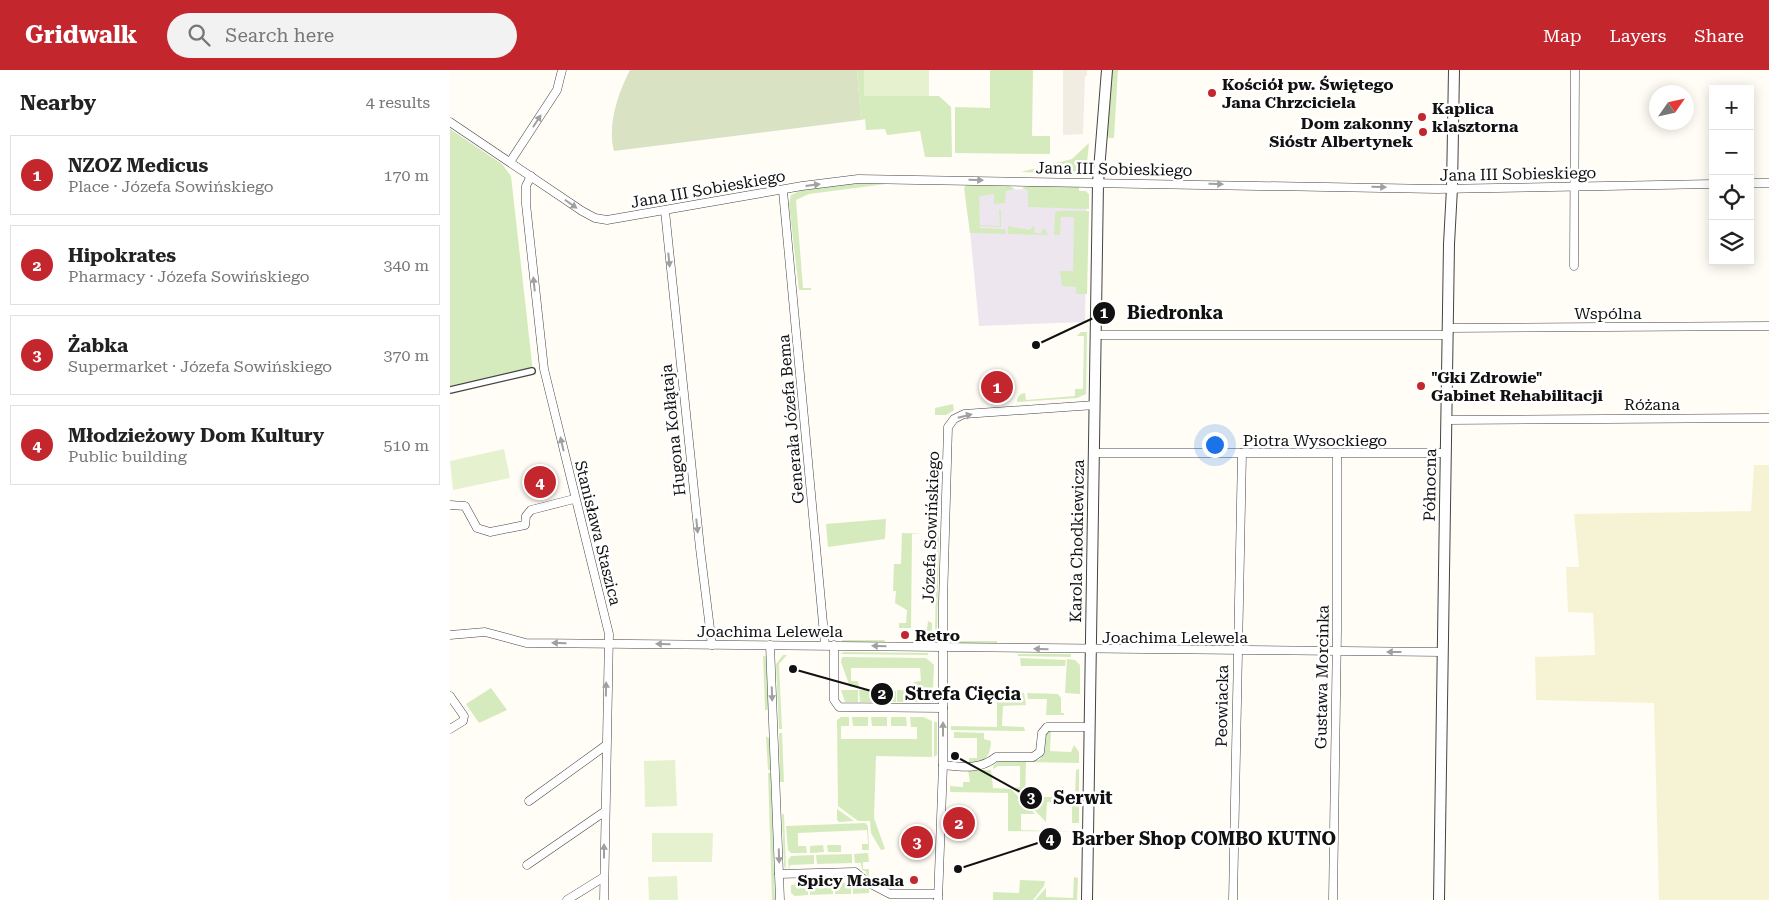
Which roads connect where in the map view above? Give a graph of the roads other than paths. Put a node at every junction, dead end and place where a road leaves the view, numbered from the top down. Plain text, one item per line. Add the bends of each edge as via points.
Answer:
1 (562, 70) edge
2 (1107, 70) edge
3 (1454, 70) edge
4 (1575, 70) edge
5 (450, 122) edge
6 (510, 162) junction
7 (531, 176) junction
8 (1098, 183) junction
9 (1769, 183) edge
10 (1709, 184) edge
11 (1754, 184) edge
12 (1575, 186) junction
13 (1452, 188) junction
14 (783, 191) junction
15 (664, 211) junction
16 (1574, 266) dead end
17 (1769, 326) edge
18 (1447, 331) junction
19 (1096, 335) junction
20 (532, 371) dead end
21 (450, 390) edge
22 (1095, 405) junction
23 (1769, 418) edge
24 (1446, 420) junction
25 (1095, 453) junction
26 (1242, 453) junction
27 (1446, 453) junction
28 (1337, 454) junction
29 (574, 499) junction
30 (450, 505) edge
31 (450, 635) edge
32 (608, 643) junction
33 (712, 645) junction
34 (770, 645) junction
35 (825, 645) junction
36 (834, 645) junction
37 (942, 646) junction
38 (1090, 650) junction
39 (1236, 651) junction
40 (1337, 652) junction
41 (1442, 652) junction
42 (450, 696) edge
43 (943, 708) junction
44 (1090, 726) junction
45 (450, 729) edge
46 (605, 746) junction
47 (943, 765) junction
48 (529, 801) dead end
49 (604, 812) junction
50 (528, 865) dead end
51 (780, 874) junction
52 (604, 877) junction
53 (938, 897) edge
54 (566, 900) edge
55 (604, 900) edge
56 (780, 900) edge
57 (1087, 900) edge
58 (1233, 900) edge
59 (1333, 900) edge
60 (1439, 900) edge

6 -> 1 street via 557,90
2 - 8 street, Karola Chodkiewicza
3 - 13 street, Północna
4 - 12 street
5 - 6 street, Jana III Sobieskiego
6 - 7 street, Jana III Sobieskiego
7 -> 15 street, Jana III Sobieskiego via 595,218 607,220
29 -> 7 street, Stanisława Staszica via 544,369 526,204 526,186
8 -> 13 street, Jana III Sobieskiego
14 -> 8 street, Jana III Sobieskiego via 858,179
8 - 19 street, Karola Chodkiewicza
9 - 11 street
10 - 12 street, Jana III Sobieskiego
12 - 13 street, Jana III Sobieskiego
12 - 16 street
13 - 18 street, Północna
14 - 15 street, Jana III Sobieskiego
14 - 35 street, Generała Józefa Bema
15 -> 33 street, Hugona Kołłątaja
17 - 18 street, Wspólna
18 - 19 street, Wspólna
18 - 24 street, Północna
19 - 22 street, Karola Chodkiewicza
20 - 21 street
22 - 25 street, Karola Chodkiewicza
37 -> 22 street, Józefa Sowińskiego via 949,424 964,414
23 - 24 street, Różana
24 - 27 street, Północna
25 - 26 street, Piotra Wysockiego
25 - 38 street, Karola Chodkiewicza
26 - 28 street, Piotra Wysockiego
26 - 39 street, Peowiacka
27 - 28 street, Piotra Wysockiego
27 - 41 street, Północna
28 - 40 street, Gustawa Morcinka
29 - 30 street via 531,510 525,525 490,532 477,528 464,506
29 - 32 street, Stanisława Staszica
32 -> 31 street, Joachima Lelewela via 526,643 485,632
33 -> 32 street, Joachima Lelewela
46 -> 32 street, Stanisława Staszica
33 - 34 street, Joachima Lelewela
34 - 35 street, Joachima Lelewela
34 -> 51 street
35 - 36 street, Joachima Lelewela
37 -> 36 street, Joachima Lelewela
36 - 43 street via 834,700 839,707
38 -> 37 street, Joachima Lelewela
37 - 43 street, Józefa Sowińskiego
38 - 39 street, Joachima Lelewela
38 - 44 street, Karola Chodkiewicza
39 - 40 street, Joachima Lelewela
39 - 58 street, Peowiacka
41 -> 40 street, Joachima Lelewela
40 - 59 street, Gustawa Morcinka
41 - 60 street, Północna
42 - 45 street via 464,716 463,721
47 -> 43 street, Józefa Sowińskiego
44 - 47 street via 1047,727 1042,733 1040,752 1033,757 996,757 980,766
44 - 57 street, Karola Chodkiewicza
46 - 48 street
46 - 49 street, Stanisława Staszica
47 - 53 street, Józefa Sowińskiego
49 - 50 street
52 -> 49 street, Stanisława Staszica
51 - 53 street via 855,872 890,894
51 - 56 street
52 - 54 street
52 - 55 street, Stanisława Staszica

